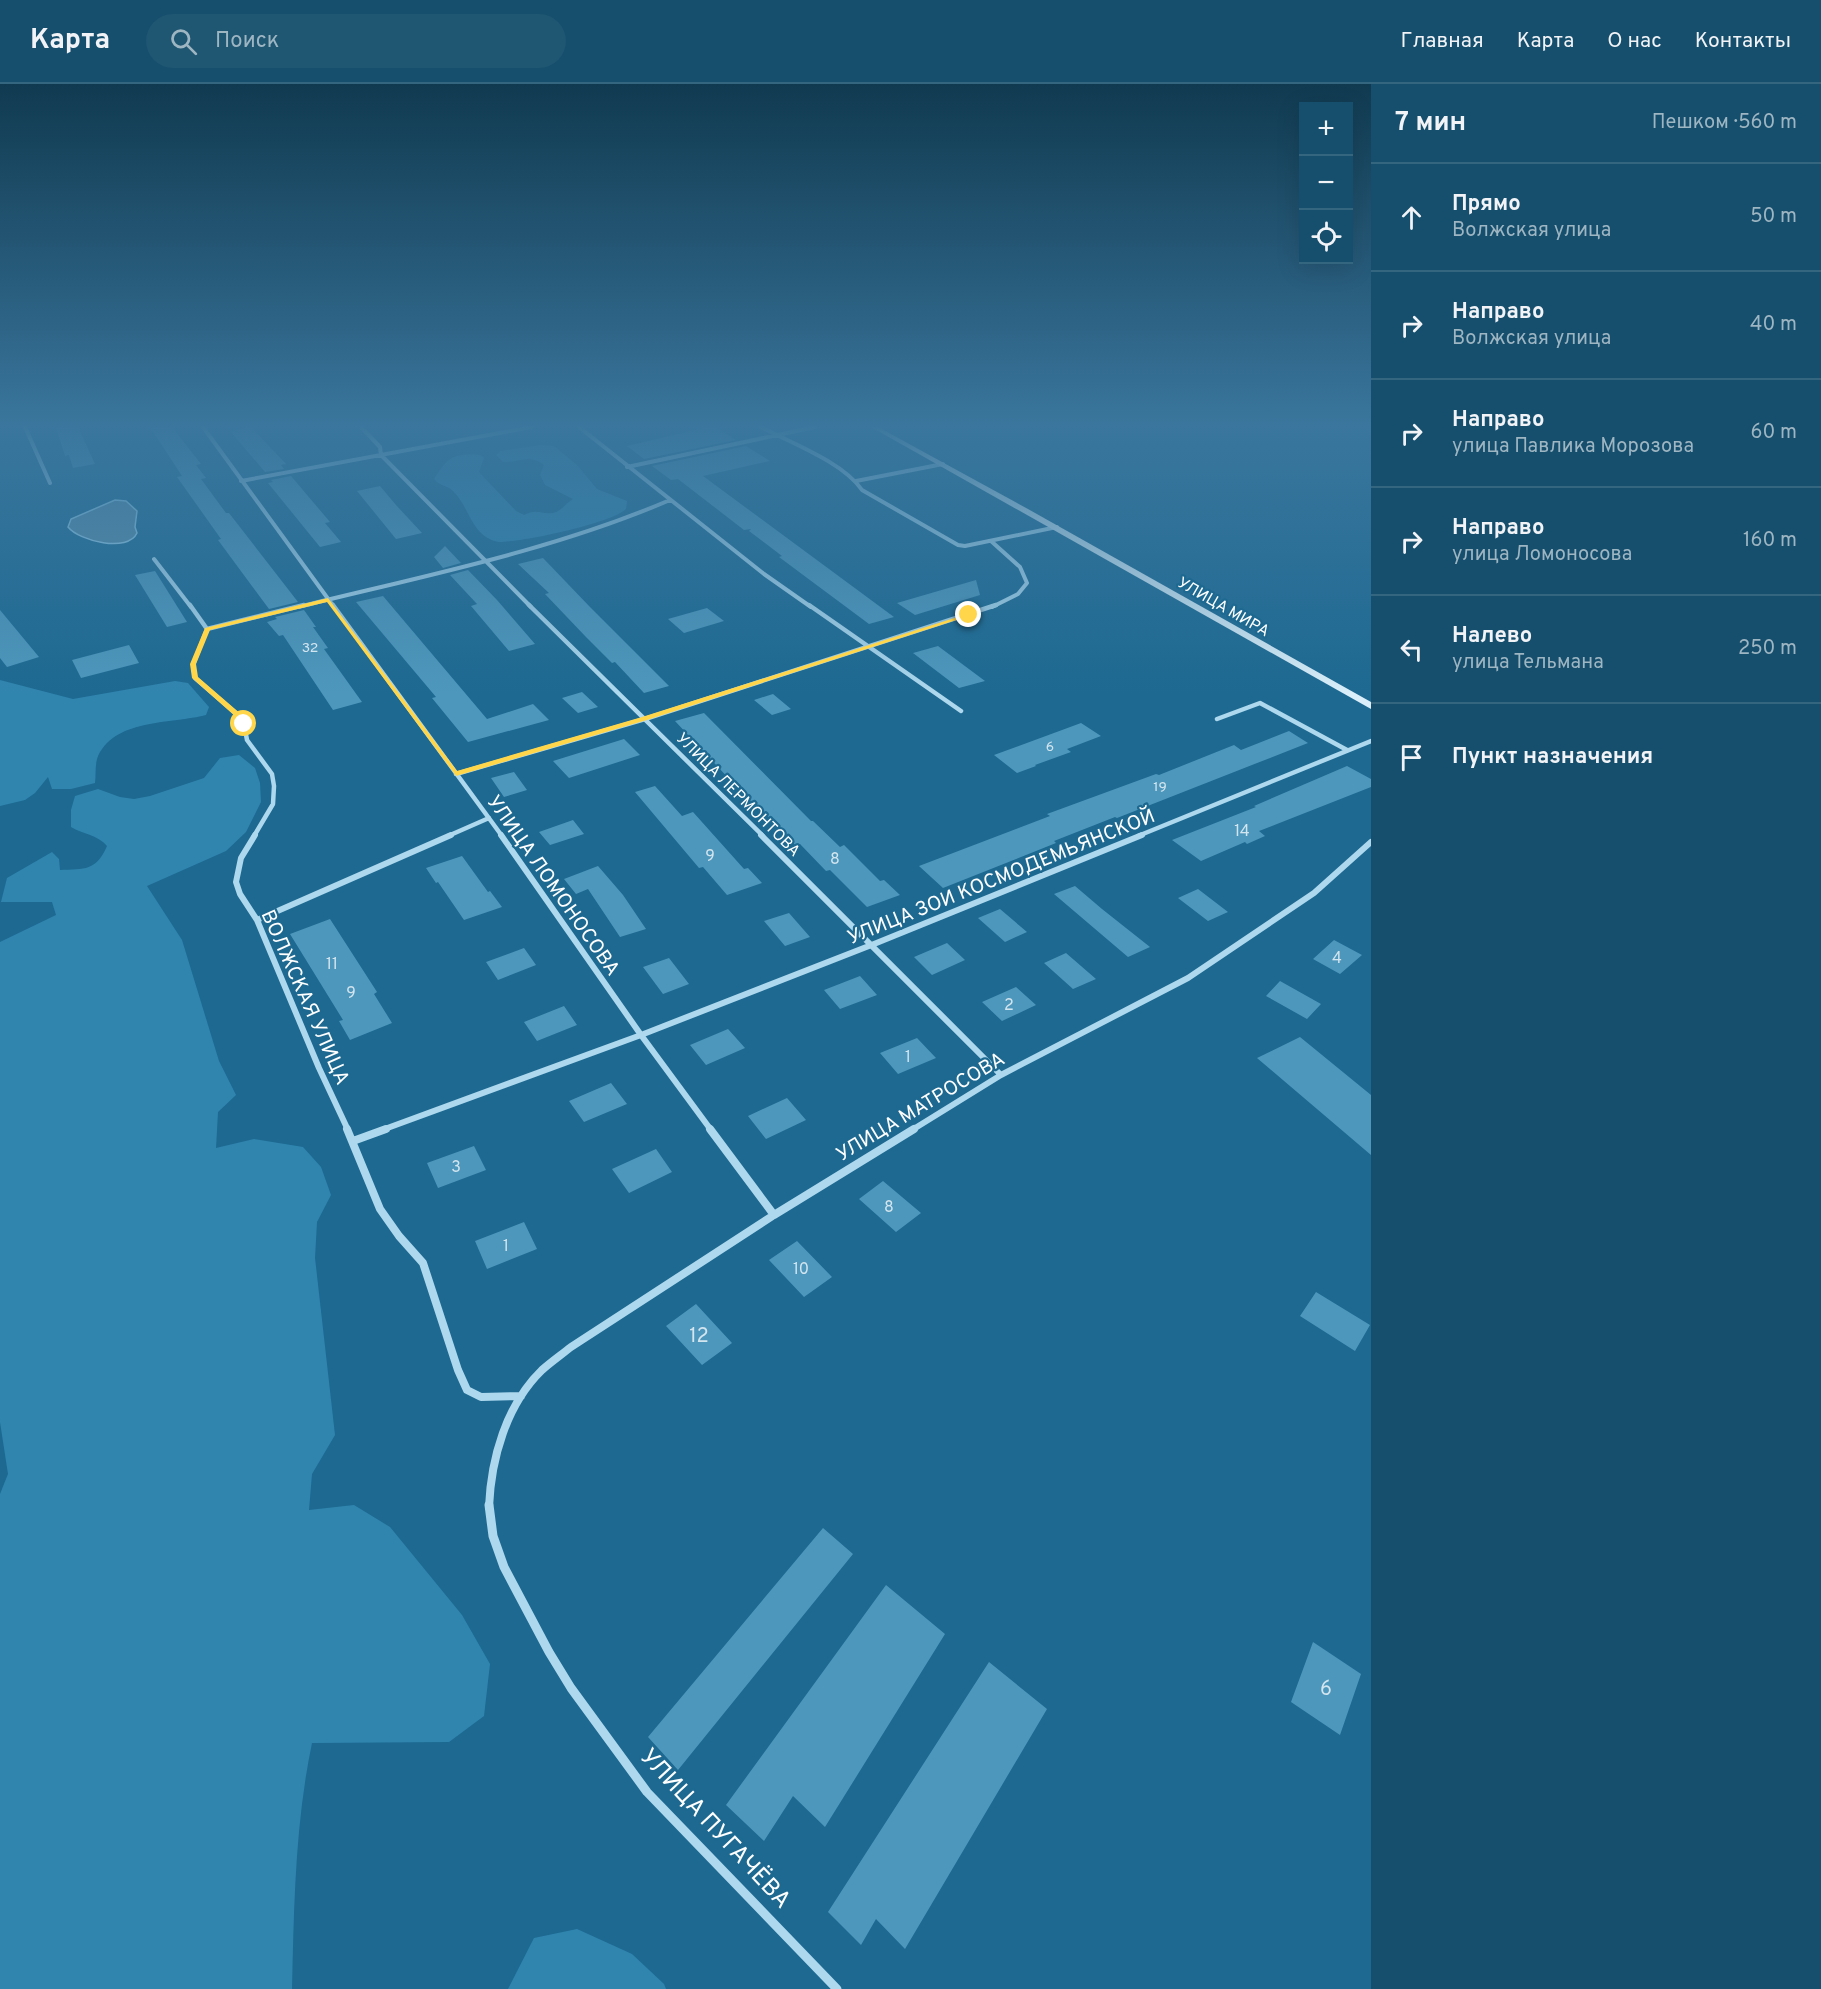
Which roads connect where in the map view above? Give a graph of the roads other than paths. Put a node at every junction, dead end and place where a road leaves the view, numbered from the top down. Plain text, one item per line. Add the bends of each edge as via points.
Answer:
1 (267, 516) edge
2 (440, 516) edge
3 (632, 516) edge
4 (689, 516) edge
5 (906, 516) edge
6 (1037, 516) edge
7 (1057, 527) junction
8 (991, 541) junction
9 (154, 559) dead end
10 (484, 561) junction
11 (328, 600) junction
12 (207, 629) junction
13 (870, 647) junction
14 (1371, 706) edge
15 (961, 711) dead end
16 (645, 719) junction
17 (1217, 719) dead end
18 (1371, 741) edge
19 (1347, 750) junction
20 (456, 774) junction
21 (489, 818) junction
22 (1371, 842) edge
23 (257, 920) junction
24 (874, 944) junction
25 (641, 1035) junction
26 (1001, 1074) junction
27 (353, 1141) junction
28 (774, 1215) junction
29 (521, 1396) junction
30 (507, 1423) joint
31 (837, 1989) edge

1 - 11 street, УЛИЦА ЛОМОНОСОВА
2 - 10 street, УЛИЦА ЛЕРМОНТОВА
3 - 10 street
4 - 13 street via 764,574
5 - 8 street via 953,543 965,546
6 - 7 main road, УЛИЦА МИРА
7 - 8 street
7 - 14 main road, УЛИЦА МИРА
8 - 13 street via 1020,567 1027,583 1025,588 969,615
9 - 12 street via 202,617
10 - 11 street
10 - 16 street, УЛИЦА ЛЕРМОНТОВА
11 - 12 street
11 - 20 street, УЛИЦА ЛОМОНОСОВА
12 - 23 street, ВОЛЖСКАЯ УЛИЦА via 193,664 195,678 239,716 247,740 272,774 273,804 237,869 240,894
13 - 15 street
13 - 16 street
16 - 20 street
16 - 24 street, УЛИЦА ЛЕРМОНТОВА
17 - 19 street via 1260,703
18 - 19 street, УЛИЦА ЗОИ КОСМОДЕМЬЯНСКОЙ
19 - 24 street, УЛИЦА ЗОИ КОСМОДЕМЬЯНСКОЙ
20 - 21 street, УЛИЦА ЛОМОНОСОВА
21 - 23 street
21 - 25 street, УЛИЦА ЛОМОНОСОВА
22 - 26 street, УЛИЦА МАТРОСОВА via 1314,893 1188,978
23 - 27 street, ВОЛЖСКАЯ УЛИЦА
24 - 25 street, УЛИЦА ЗОИ КОСМОДЕМЬЯНСКОЙ
24 - 26 street, УЛИЦА ЛЕРМОНТОВА
25 - 27 street, УЛИЦА ЗОИ КОСМОДЕМЬЯНСКОЙ
25 - 28 street, УЛИЦА ЛОМОНОСОВА
26 - 28 street, УЛИЦА МАТРОСОВА
27 - 29 street, ВОЛЖСКАЯ УЛИЦА via 380,1209 423,1263 467,1390 481,1397
28 - 29 street, УЛИЦА МАТРОСОВА via 571,1347 541,1371
29 - 30 street, УЛИЦА МАТРОСОВА
30 - 31 street, УЛИЦА ПУГАЧЁВА via 490,1488 493,1536 504,1567 549,1652 647,1792

